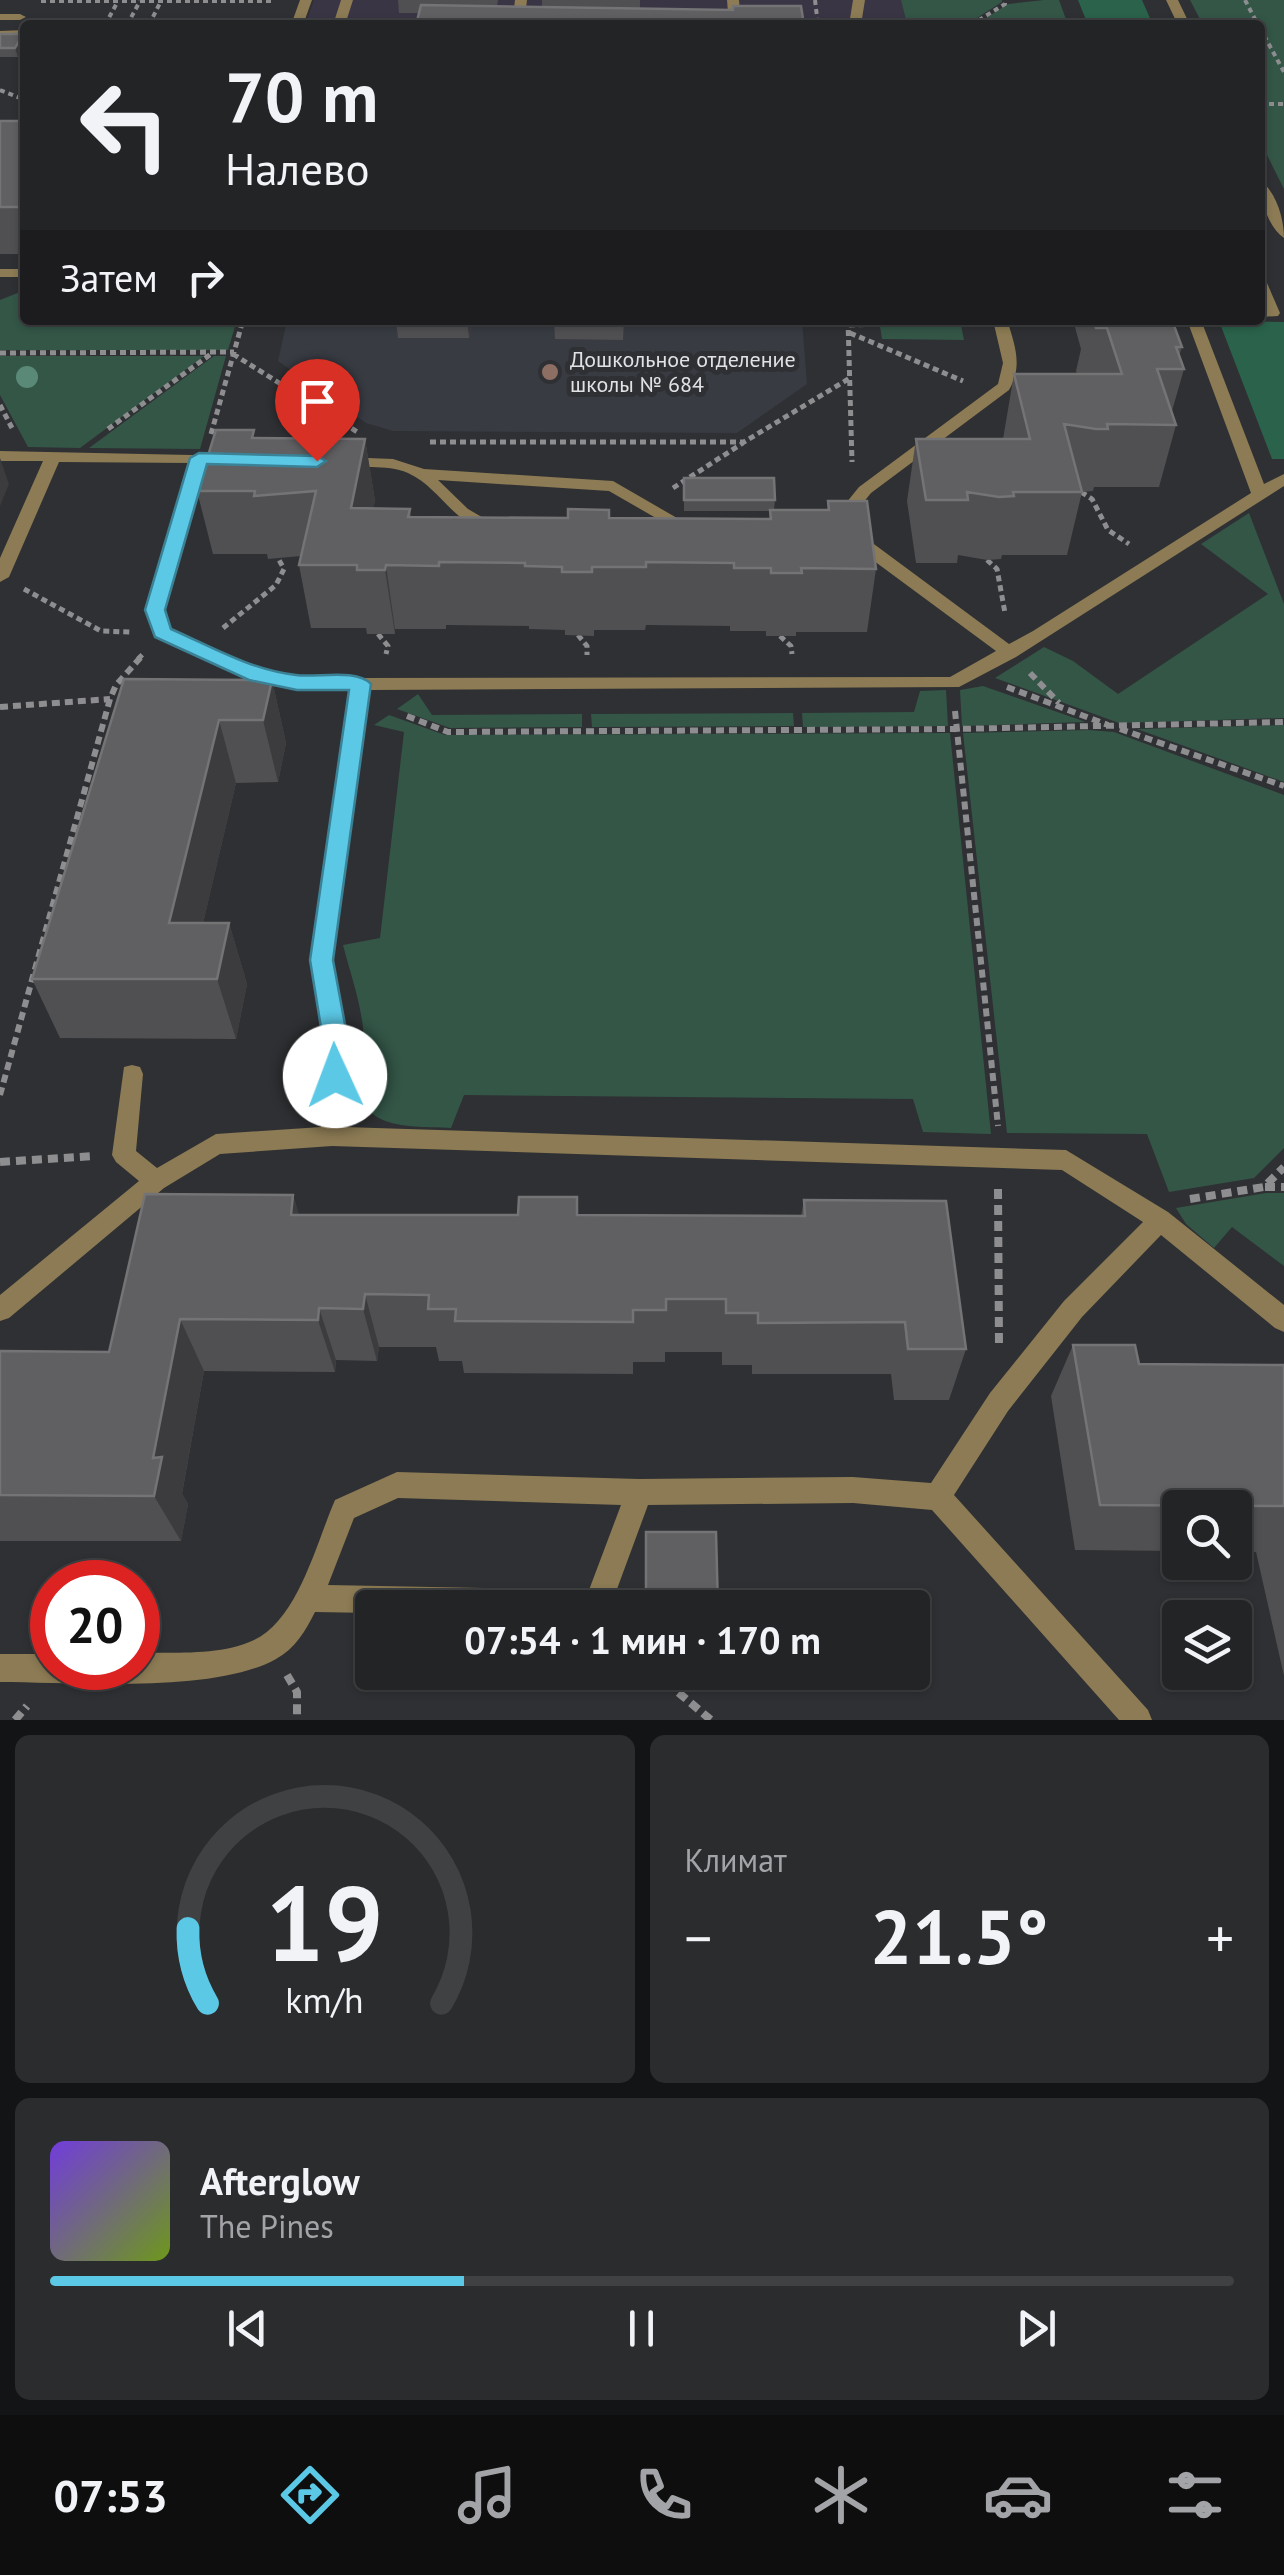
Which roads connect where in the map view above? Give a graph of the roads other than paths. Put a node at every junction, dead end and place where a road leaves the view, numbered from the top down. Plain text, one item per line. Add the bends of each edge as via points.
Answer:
1 (0, 17) edge
2 (20, 17) dead end
3 (1265, 194) edge
4 (1284, 234) edge
5 (1265, 295) edge
6 (1265, 313) edge
7 (1001, 325) edge
8 (1196, 325) edge
9 (203, 454) junction
10 (0, 456) edge
11 (53, 456) junction
12 (251, 460) edge
13 (324, 462) edge
14 (422, 474) junction
15 (1284, 479) edge
16 (1259, 492) junction
17 (517, 528) edge
18 (650, 528) edge
19 (688, 529) junction
20 (708, 529) edge
21 (824, 530) edge
22 (844, 530) junction
23 (0, 577) edge
24 (1010, 653) junction
25 (359, 692) junction
26 (132, 1074) dead end
27 (332, 1136) junction
28 (156, 1181) junction
29 (1160, 1220) junction
30 (0, 1310) edge
31 (1284, 1320) edge
32 (639, 1492) junction
33 (938, 1497) junction
34 (310, 1598) junction
35 (160, 1667) edge
36 (0, 1668) edge
37 (30, 1668) edge
38 (1138, 1720) edge

1 - 2 street
3 - 4 street
5 - 6 street via 1273,313
7 - 22 street via 1012,376 865,490
8 - 16 street
9 - 11 street
9 - 12 street
9 - 25 street via 155,610 162,633 249,673
10 - 11 street
11 - 23 street
13 - 14 street via 380,463
14 - 17 street via 480,526
14 - 19 street via 612,486
15 - 16 street
16 - 24 street
18 - 19 street
19 - 20 street
21 - 22 street
22 - 24 street
24 - 25 street via 953,683
25 - 27 street via 322,960 336,1046
26 - 28 street via 124,1154
27 - 28 street via 216,1144
27 - 29 street via 1066,1160
28 - 30 street
29 - 31 street
29 - 33 street via 1073,1309 999,1402
32 - 33 street via 853,1490
32 - 34 street via 397,1486 344,1508
32 - 34 street via 598,1604
33 - 38 street
34 - 35 street via 272,1648 219,1665
36 - 37 street

